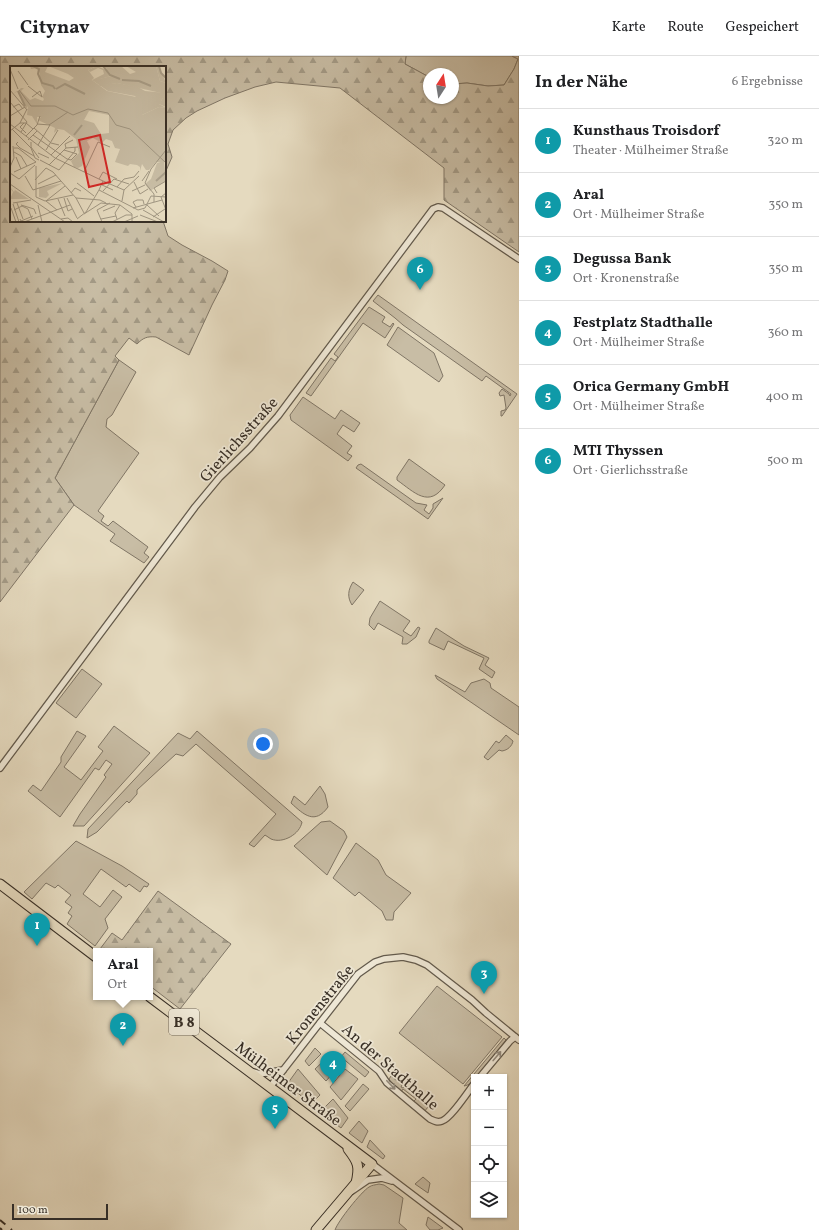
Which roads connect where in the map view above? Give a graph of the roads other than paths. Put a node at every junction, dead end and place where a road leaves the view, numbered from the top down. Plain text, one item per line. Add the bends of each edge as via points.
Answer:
1 (519, 260) edge
2 (0, 768) edge
3 (0, 884) edge
4 (93, 955) edge
5 (153, 999) edge
6 (320, 1022) junction
7 (517, 1038) edge
8 (248, 1070) junction
9 (283, 1070) junction
10 (482, 1074) edge
11 (270, 1087) junction
12 (471, 1088) edge
13 (342, 1141) junction
14 (372, 1164) junction
15 (396, 1182) junction
16 (355, 1184) junction
17 (349, 1192) junction
18 (316, 1230) edge
19 (459, 1230) edge

1 - 2 street, Gierlichsstraße via 443,208 433,209 278,416 195,507
3 - 4 main road
5 - 8 main road, Mülheimer Straße / B 8
6 - 7 street, Kronenstraße via 363,969 384,959 409,958 427,965
6 - 9 street, Kronenstraße
6 -> 12 street, An der Stadthalle via 379,1071 388,1083 438,1122 446,1118
10 -> 7 street via 510,1041
8 - 9 street via 260,1074
8 - 11 main road, Mülheimer Straße / B 8
9 - 11 street, Kronenstraße
11 - 13 main road, Mülheimer Straße / B 8
13 - 14 main road, Mülheimer Straße / B 8
13 - 16 main road, B 8 via 358,1166
14 - 15 street
14 - 16 main road
15 - 17 street via 376,1178
15 - 19 street
16 - 17 main road
17 - 18 main road

